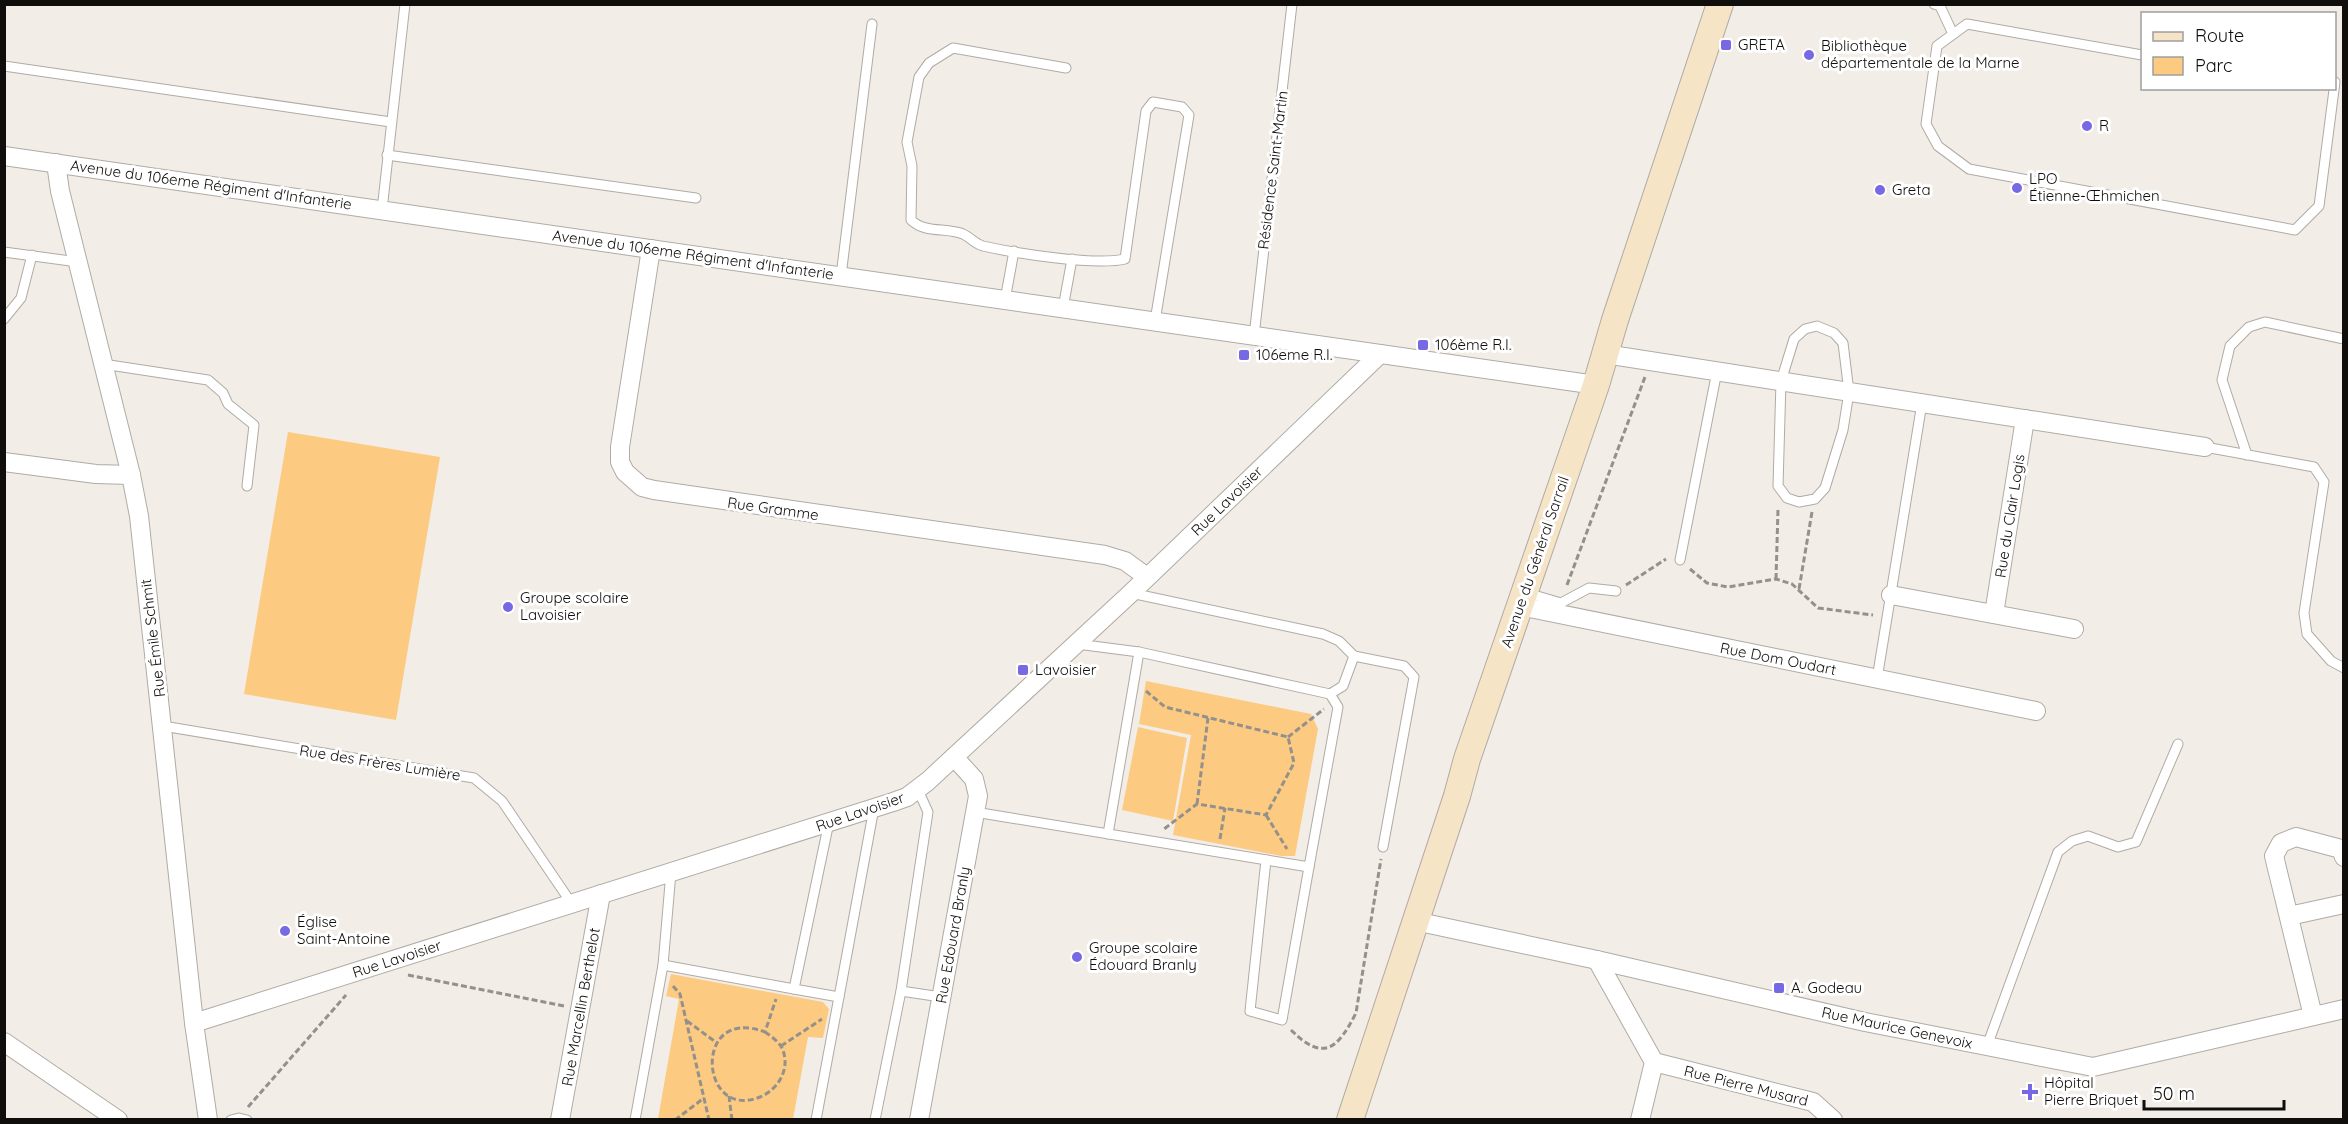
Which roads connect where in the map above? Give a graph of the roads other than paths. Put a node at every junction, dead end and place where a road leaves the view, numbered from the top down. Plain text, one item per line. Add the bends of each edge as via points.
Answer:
1 (405, 4) edge
2 (1292, 4) edge
3 (1720, 4) edge
4 (1934, 4) edge
5 (872, 24) dead end
6 (1953, 34) junction
7 (2141, 55) edge
8 (4, 66) edge
9 (1066, 68) dead end
10 (2338, 81) edge
11 (391, 122) junction
12 (4, 156) edge
13 (387, 156) junction
14 (56, 163) junction
15 (696, 198) dead end
16 (382, 210) junction
17 (651, 249) junction
18 (1014, 251) junction
19 (4, 252) edge
20 (32, 255) junction
21 (1072, 259) junction
22 (78, 262) junction
23 (842, 276) junction
24 (1005, 300) junction
25 (1063, 308) junction
26 (4, 319) edge
27 (1155, 321) junction
28 (1254, 336) junction
29 (2343, 339) edge
30 (1380, 354) junction
31 (1605, 354) junction
32 (103, 364) junction
33 (1717, 371) junction
34 (1781, 381) junction
35 (1596, 386) junction
36 (1849, 392) junction
37 (1922, 403) junction
38 (2025, 419) junction
39 (2205, 447) joint
40 (2247, 455) junction
41 (4, 462) edge
42 (131, 475) junction
43 (247, 486) dead end
44 (1680, 560) road end
45 (1147, 578) junction
46 (1616, 591) road end
47 (1131, 593) junction
48 (1891, 595) junction
49 (1522, 599) junction
50 (1994, 614) junction
51 (2074, 629) dead end
52 (1075, 644) junction
53 (1139, 652) junction
54 (1354, 656) junction
55 (2343, 668) edge
56 (1877, 679) junction
57 (1332, 698) junction
58 (2036, 711) dead end
59 (163, 726) junction
60 (2178, 744) dead end
61 (954, 757) junction
62 (918, 790) junction
63 (874, 808) junction
64 (975, 812) junction
65 (830, 822) junction
66 (1108, 834) junction
67 (1383, 847) road end
68 (2343, 857) edge
69 (1266, 860) junction
70 (1309, 867) junction
71 (671, 872) junction
72 (602, 894) junction
73 (572, 904) junction
74 (2343, 904) edge
75 (2289, 916) junction
76 (1415, 921) junction
77 (1597, 960) junction
78 (662, 969) junction
79 (794, 989) junction
80 (900, 990) junction
81 (839, 997) junction
82 (941, 997) junction
83 (2343, 1009) edge
84 (2313, 1016) junction
85 (194, 1023) junction
86 (4, 1042) edge
87 (1987, 1046) junction
88 (1654, 1062) junction
89 (118, 1119) edge
90 (208, 1119) edge
91 (560, 1119) edge
92 (635, 1119) edge
93 (816, 1119) edge
94 (875, 1119) edge
95 (919, 1119) edge
96 (1350, 1119) edge
97 (1640, 1119) edge
98 (1833, 1119) edge

1 - 11 lane
2 - 28 lane, Résidence Saint-Martin
3 - 31 main road, Avenue du Général Sarrail
4 - 6 lane via 1940,6
5 - 23 lane
6 - 7 lane via 1967,24
6 - 10 lane via 1937,46 1926,124 1938,146 1969,169 2295,231 2319,206
8 - 11 lane
9 - 18 lane via 953,48 929,63 920,77 907,142 912,166 911,220 919,228 963,234 980,245
11 - 13 lane
12 - 14 street, Avenue du 106eme Régiment d'Infanterie
13 - 15 lane
13 - 16 lane
14 - 16 street, Avenue du 106eme Régiment d'Infanterie
14 - 22 street, Rue Émile Schmit
16 - 17 street, Avenue du 106eme Régiment d'Infanterie
17 - 23 street, Avenue du 106eme Régiment d'Infanterie
17 - 45 street, Rue Gramme via 620,447 620,462 637,484 756,507 1105,555 1125,561
18 - 21 lane
18 - 24 lane
19 - 20 lane
20 - 22 lane
20 - 26 lane via 21,298
21 - 25 lane
21 - 27 lane via 1125,259 1146,111 1153,102 1182,107 1189,115
22 - 32 street, Rue Émile Schmit
23 - 24 street, Avenue du 106eme Régiment d'Infanterie
24 - 25 street, Avenue du 106eme Régiment d'Infanterie
25 - 27 street, Avenue du 106eme Régiment d'Infanterie
27 - 28 street, Avenue du 106eme Régiment d'Infanterie
28 - 30 street, Avenue du 106eme Régiment d'Infanterie
29 - 40 lane via 2265,322 2248,327 2230,346 2222,380
30 - 35 street, Avenue du 106eme Régiment d'Infanterie
30 - 45 street, Rue Lavoisier
31 - 33 street
31 - 35 main road, Avenue du Général Sarrail
32 - 42 street, Rue Émile Schmit
32 - 43 lane via 208,380 216,386 228,404 254,425
33 - 34 street
33 - 44 lane
34 - 36 street
34 - 36 lane via 1794,339 1805,329 1817,326 1834,333 1843,343
34 - 36 lane via 1778,486 1787,498 1799,502 1815,499 1825,488 1843,430
35 - 49 main road, Avenue du Général Sarrail
36 - 37 street
37 - 38 street
37 - 48 lane
38 - 39 street
38 - 50 street, Rue du Clair Logis
39 - 40 lane
40 - 55 lane via 2314,467 2324,482 2304,613 2307,634 2331,661
41 - 42 street
42 - 59 street, Rue Émile Schmit
45 - 47 street, Rue Lavoisier
46 - 49 lane via 1589,588 1561,603
47 - 52 street, Rue Lavoisier
47 - 54 lane via 1323,634 1339,641
48 - 50 street
48 - 56 lane
49 - 56 street, Rue Dom Oudart
49 - 76 main road, Avenue du Général Sarrail
50 - 51 street
52 - 53 lane
52 - 61 street, Rue Lavoisier
53 - 57 lane
53 - 66 lane
54 - 57 lane via 1343,686
54 - 67 lane via 1404,666 1414,677
56 - 58 street, Rue Dom Oudart
57 - 70 lane via 1338,708
59 - 73 lane, Rue des Frères Lumière via 474,778 502,801
59 - 85 street, Rue Émile Schmit
60 - 87 lane via 2136,842 2118,847 2088,836 2072,841 2058,852
61 - 62 street, Rue Lavoisier
61 - 64 street, Rue Edouard Branly via 974,779 978,796
62 - 63 street, Rue Lavoisier
62 - 80 lane via 928,812
63 - 65 street, Rue Lavoisier
63 - 81 lane
64 - 66 lane
64 - 82 street, Rue Edouard Branly
65 - 71 street, Rue Lavoisier
65 - 79 lane
66 - 69 lane
68 - 75 street via 2341,849 2296,837 2281,843 2274,856
69 - 70 lane
69 - 70 lane via 1250,1011 1282,1020
71 - 72 street, Rue Lavoisier
71 - 78 lane
72 - 73 street, Rue Lavoisier
72 - 91 street, Rue Marcellin Berthelot
73 - 85 street, Rue Lavoisier
74 - 75 street
75 - 84 street
76 - 77 street, Rue Maurice Genevoix
76 - 96 main road, Avenue du Général Sarrail
77 - 87 street, Rue Maurice Genevoix
77 - 88 street
78 - 79 lane
78 - 92 lane
79 - 81 lane
80 - 82 lane
80 - 94 lane
81 - 93 lane
82 - 95 street, Rue Edouard Branly
83 - 84 street, Rue Maurice Genevoix
84 - 87 street, Rue Maurice Genevoix via 2093,1067
85 - 90 street, Rue Émile Schmit
86 - 89 street
88 - 97 street
88 - 98 street, Rue Pierre Musard via 1814,1102

